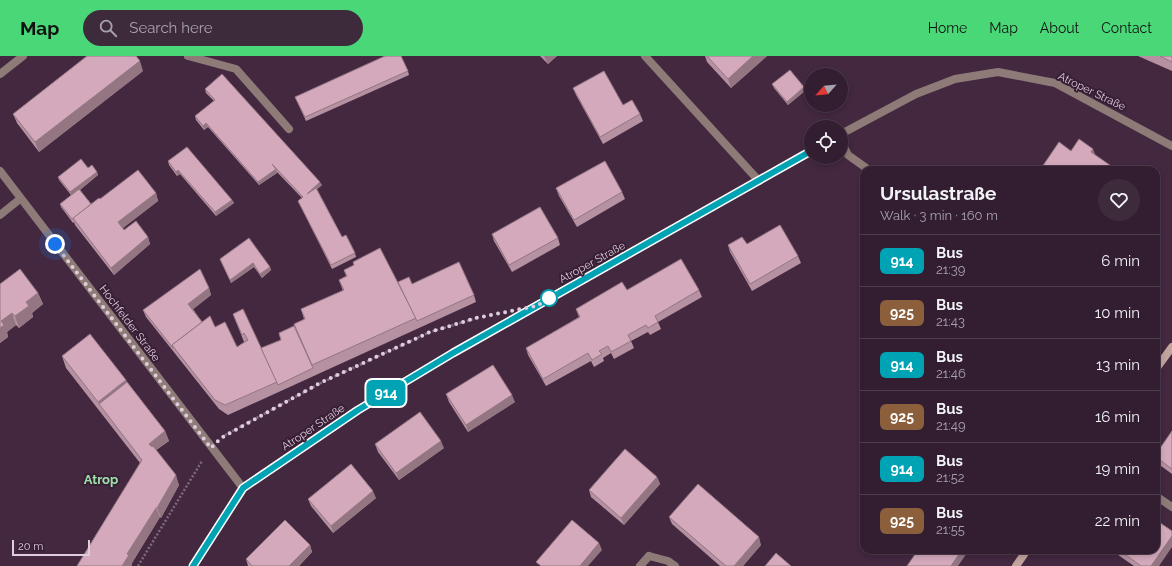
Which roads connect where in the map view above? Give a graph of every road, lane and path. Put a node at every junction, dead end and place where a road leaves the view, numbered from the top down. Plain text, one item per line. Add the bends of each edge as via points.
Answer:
1 (23, 56) edge
2 (188, 56) edge
3 (645, 56) edge
4 (0, 74) edge
5 (289, 129) dead end
6 (848, 130) edge
7 (1172, 146) edge
8 (804, 155) edge
9 (848, 155) edge
10 (863, 166) edge
11 (0, 171) edge
12 (759, 181) junction
13 (20, 199) junction
14 (0, 215) edge
15 (483, 317) dead end
16 (1172, 348) edge
17 (1160, 364) edge
18 (211, 448) junction
19 (243, 488) junction
20 (1160, 499) edge
21 (1172, 507) edge
22 (1024, 554) edge
23 (195, 565) edge
24 (138, 566) edge
25 (640, 566) edge
26 (675, 566) edge
27 (1016, 566) edge

1 - 4 street
2 - 5 street via 236,69
3 - 12 street
6 - 7 street, Atroper Straße via 916,94 955,79 998,72 1055,83
8 - 12 street, Atroper Straße
9 - 10 street
11 - 13 street, Hochfelder Straße
12 - 19 street, Atroper Straße via 453,353 358,410
13 - 14 street
13 - 18 street, Hochfelder Straße
15 - 18 path via 430,332 320,383 221,438
16 - 17 street
18 - 19 street, Hochfelder Straße
18 - 24 path
19 - 23 street, Atroper Straße
20 - 21 street
22 - 27 street
25 - 26 street via 649,556 668,561

